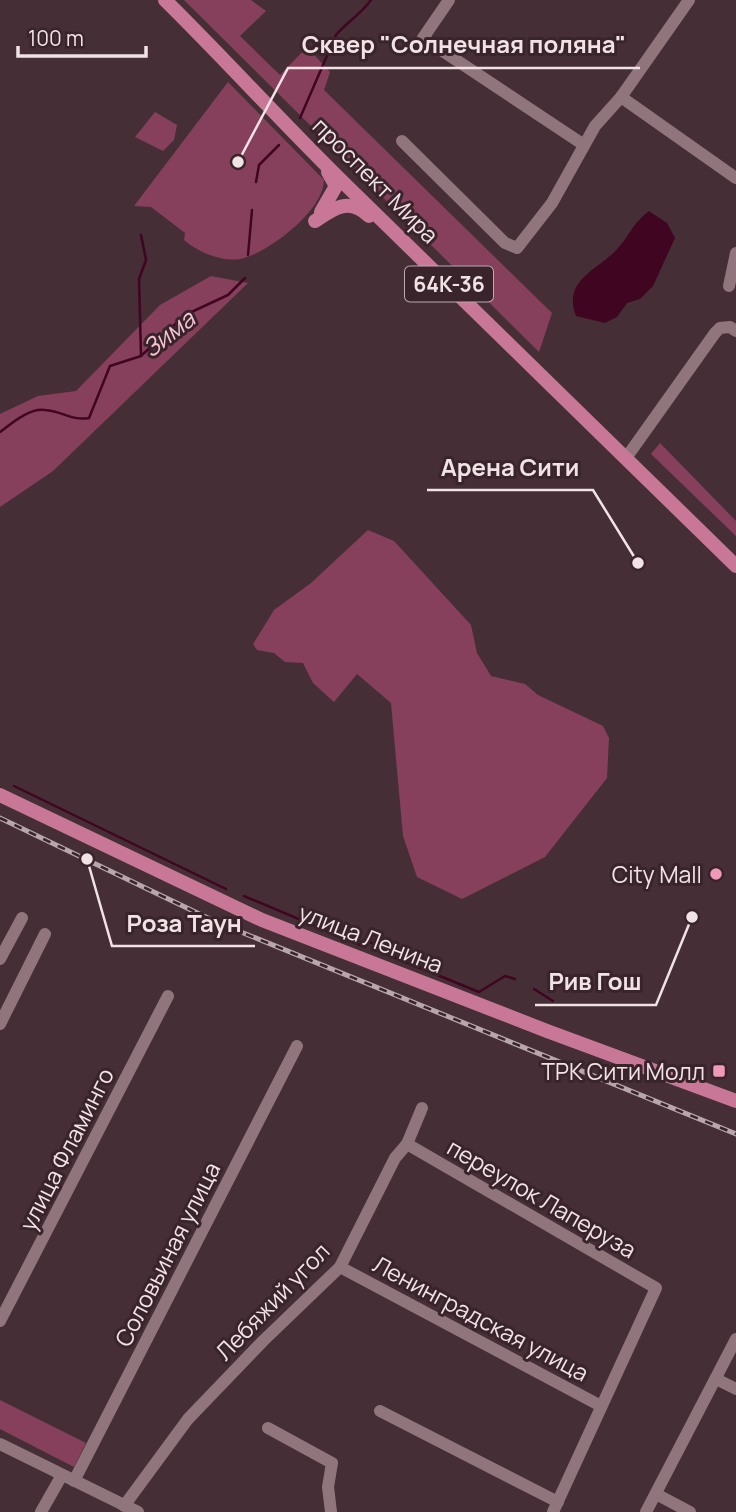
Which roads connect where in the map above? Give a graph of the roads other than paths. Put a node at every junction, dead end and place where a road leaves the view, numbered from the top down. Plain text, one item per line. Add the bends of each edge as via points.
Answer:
1 (165, 0) edge
2 (449, 0) edge
3 (689, 0) edge
4 (621, 97) junction
5 (304, 141) junction
6 (402, 141) dead end
7 (584, 145) junction
8 (736, 178) edge
9 (348, 187) junction
10 (315, 221) junction
11 (407, 244) junction
12 (736, 253) edge
13 (729, 286) dead end
14 (736, 331) edge
15 (626, 457) junction
16 (736, 566) edge
17 (0, 795) edge
18 (22, 918) dead end
19 (45, 934) dead end
20 (0, 960) edge
21 (168, 996) dead end
22 (0, 1024) edge
23 (297, 1046) dead end
24 (736, 1101) edge
25 (422, 1108) dead end
26 (407, 1144) junction
27 (340, 1267) junction
28 (0, 1321) edge
29 (736, 1339) edge
30 (716, 1379) junction
31 (736, 1389) edge
32 (601, 1406) junction
33 (380, 1411) dead end
34 (268, 1429) dead end
35 (0, 1444) edge
36 (68, 1478) junction
37 (656, 1494) junction
38 (124, 1506) junction
39 (555, 1507) edge
40 (41, 1512) edge
41 (138, 1512) edge
42 (331, 1512) edge
43 (646, 1512) edge
44 (690, 1512) edge

1 - 5 main road, проспект Мира / 64К-36
2 - 7 street via 423,38
3 - 4 street
4 - 7 street
4 - 8 street
5 - 9 main road, проспект Мира / 64К-36
5 - 10 main road via 336,186
6 - 7 street via 505,243 517,248 552,203
9 - 10 main road
9 - 11 main road, проспект Мира / 64К-36
10 - 11 main road via 338,205 354,206
11 - 15 main road, проспект Мира / 64К-36
12 - 13 street
14 - 15 street via 730,327 715,333
15 - 16 main road, проспект Мира / 64К-36
17 - 24 main road, улица Ленина via 262,920
18 - 20 street
19 - 22 street
21 - 28 street, улица Фламинго
23 - 36 street, Соловьиная улица
25 - 26 street, Лебяжий угол
26 - 27 street, Лебяжий угол via 395,1158
26 - 32 street, переулок Лаперуза via 656,1288
27 - 32 street, Ленинградская улица
27 - 38 street, Лебяжий угол via 188,1419
29 - 30 street
30 - 31 street
30 - 37 street
32 - 39 street
33 - 39 street
34 - 42 street via 332,1463 328,1487
35 - 36 street
36 - 38 street
36 - 40 street, Соловьиная улица
37 - 43 street
37 - 44 street
38 - 41 street

